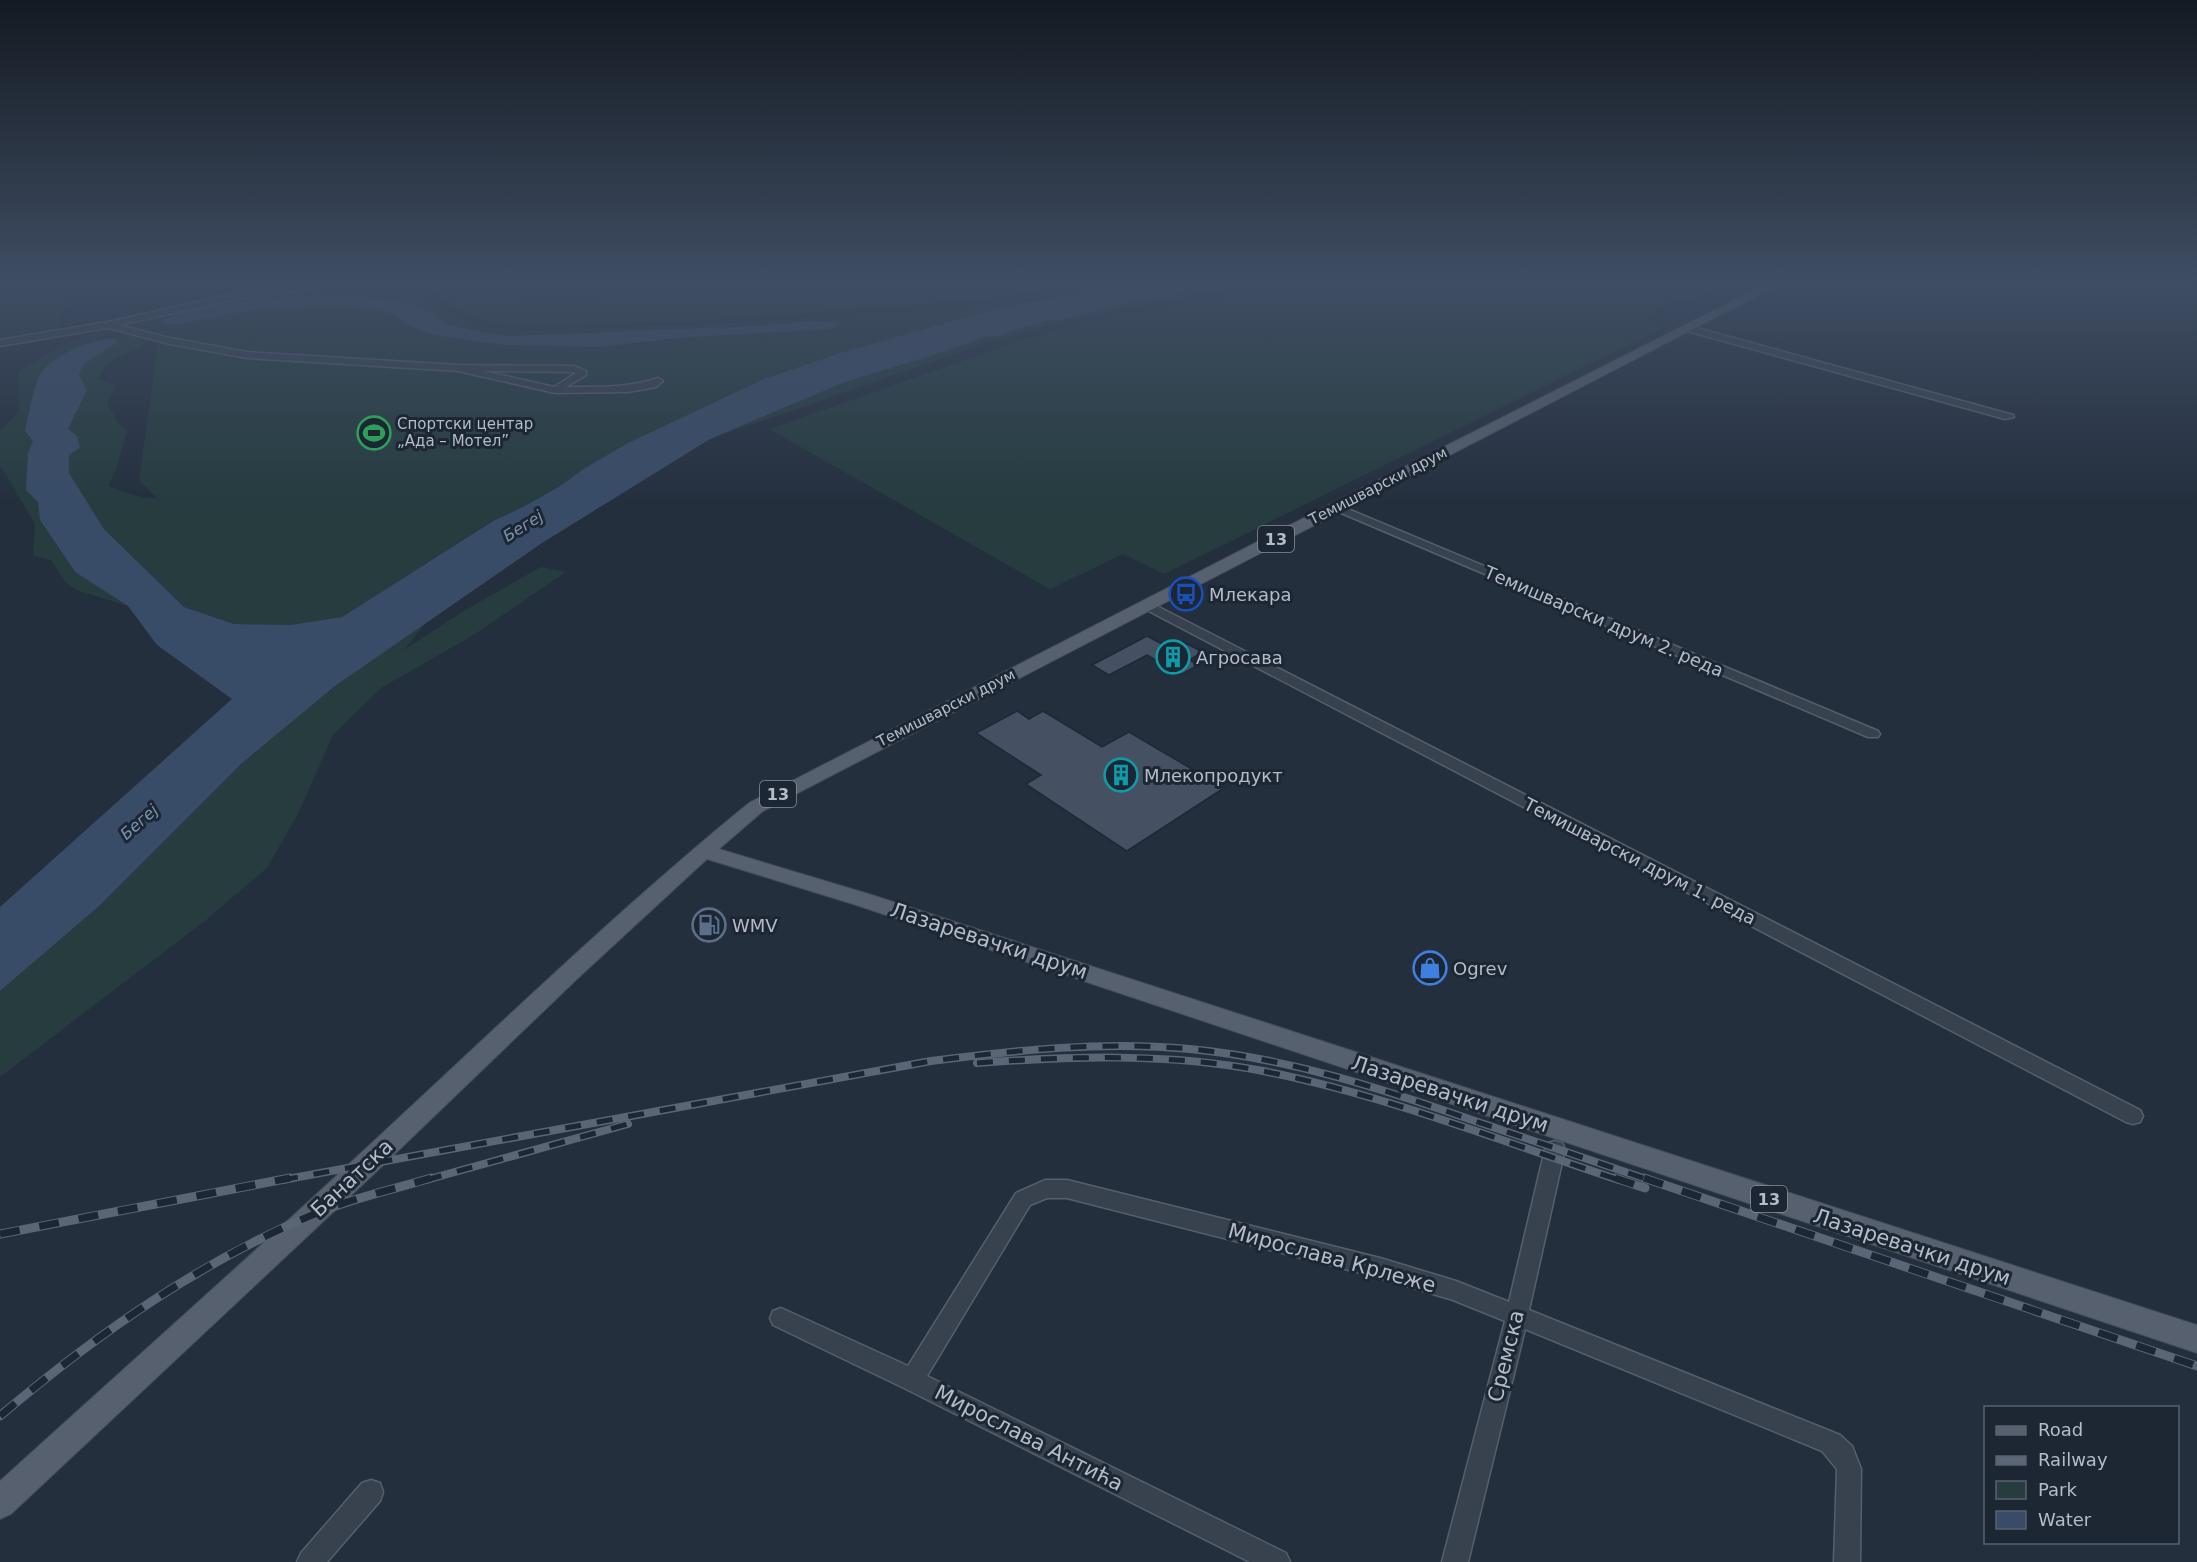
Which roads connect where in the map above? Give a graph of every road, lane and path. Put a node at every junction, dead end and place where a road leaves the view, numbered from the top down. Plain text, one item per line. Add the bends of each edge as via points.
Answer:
1 (278, 357) edge
2 (1633, 357) edge
3 (1794, 357) edge
4 (458, 368) junction
5 (658, 381) dead end
6 (555, 390) junction
7 (2009, 417) dead end
8 (1336, 507) junction
9 (1147, 605) junction
10 (1873, 734) dead end
11 (703, 851) junction
12 (2133, 1116) dead end
13 (1555, 1149) dead end
14 (1516, 1316) junction
15 (781, 1318) dead end
16 (2197, 1339) edge
17 (912, 1380) junction
18 (371, 1492) dead end
19 (0, 1503) edge
20 (310, 1562) edge
21 (1277, 1562) edge
22 (1455, 1562) edge
23 (1847, 1562) edge

1 - 4 street
2 - 8 main road, Темишварски друм / 13
3 - 7 street
4 - 6 street
4 - 6 street via 582,371 583,374
5 - 6 street via 652,386 634,388
8 - 9 main road, Темишварски друм / 13
8 - 10 street, Темишварски друм 2. реда
9 - 11 main road, Темишварски друм / 13 via 772,797
9 - 12 street, Темишварски друм 1. реда
11 - 16 main road, Лазаревачки друм / 13 via 883,906
11 - 19 main road, Банатска
13 - 14 street, Сремска
14 - 17 street, Мирослава Крлеже via 1456,1291 1380,1268 1067,1189 1045,1189 1023,1198
14 - 22 street, Сремска
14 - 23 street, Мирослава Крлеже via 1831,1443 1849,1469
15 - 17 street, Мирослава Антића
17 - 21 street, Мирослава Антића
18 - 20 street

